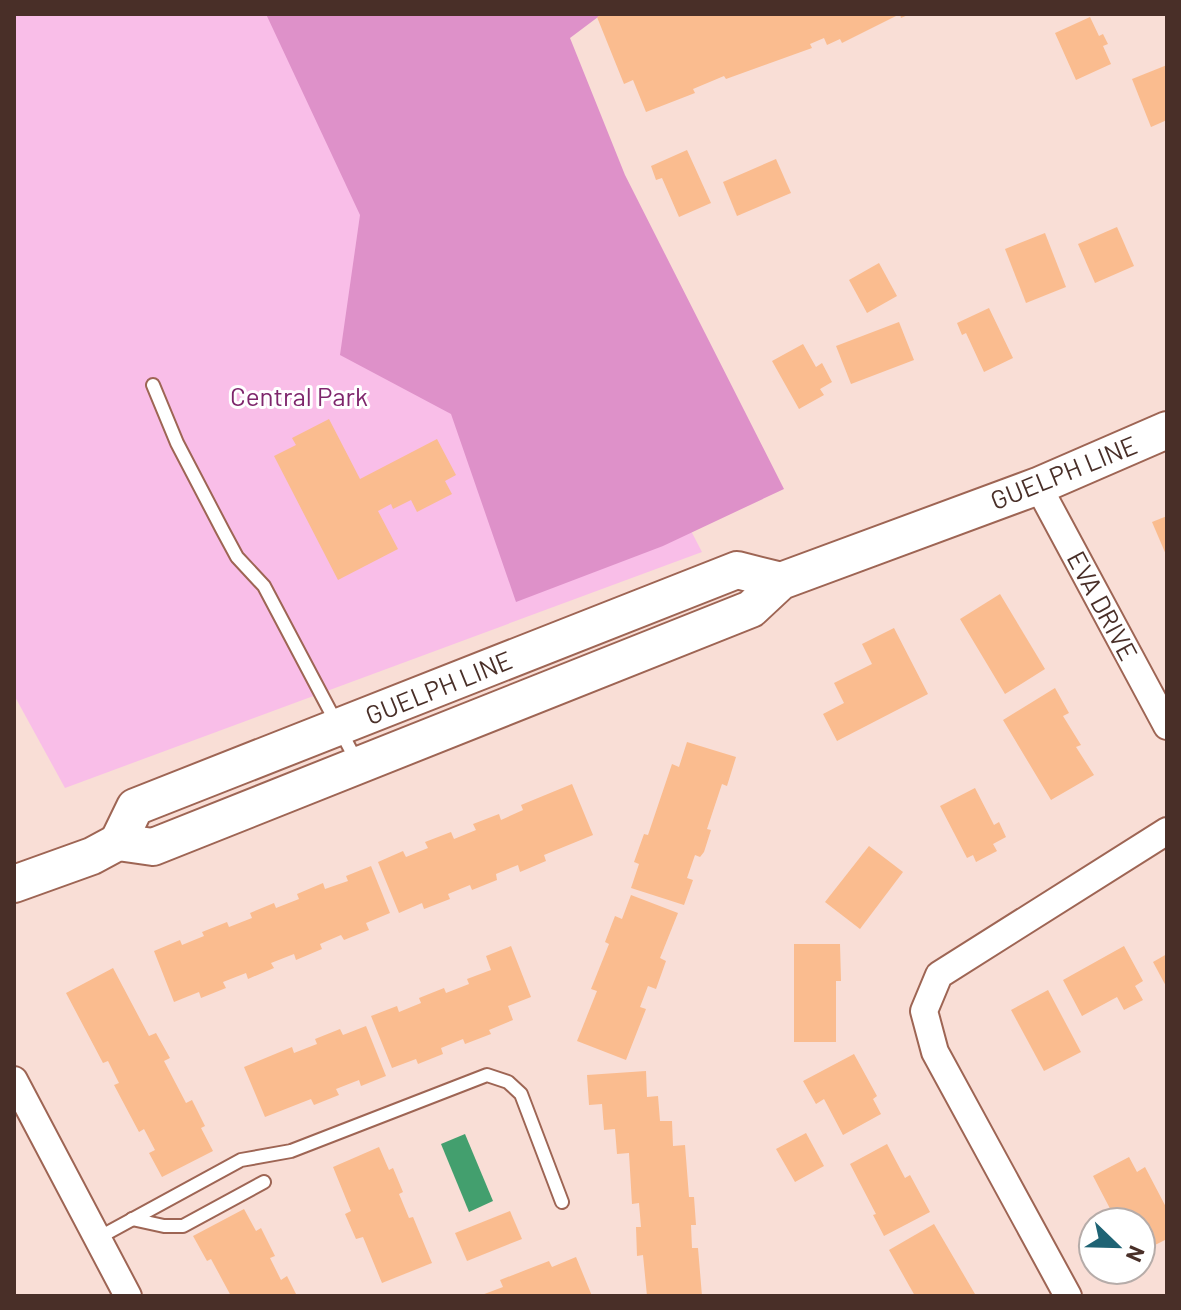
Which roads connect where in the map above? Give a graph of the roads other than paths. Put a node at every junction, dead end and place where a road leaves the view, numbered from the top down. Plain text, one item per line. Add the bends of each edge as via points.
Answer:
1 (153, 385) dead end
2 (1167, 430) edge
3 (1038, 486) junction
4 (781, 581) junction
5 (1167, 726) edge
6 (338, 728) junction
7 (358, 763) junction
8 (1167, 831) edge
9 (118, 842) junction
10 (14, 884) edge
11 (14, 1080) edge
12 (264, 1182) dead end
13 (562, 1202) dead end
14 (132, 1219) junction
15 (98, 1238) junction
16 (128, 1296) edge
17 (1068, 1296) edge

1 - 6 lane via 237,557 264,586
2 - 3 main road, GUELPH LINE
3 - 4 main road, GUELPH LINE
3 - 5 street, EVA DRIVE
4 - 6 main road, GUELPH LINE via 737,570
4 - 7 main road, GUELPH LINE via 751,609
6 - 7 lane
6 - 9 main road, GUELPH LINE via 135,807
7 - 9 main road, GUELPH LINE via 153,847
8 - 17 street via 939,975 924,1011 935,1052
9 - 10 main road
11 - 15 street
12 - 14 lane via 183,1226
13 - 14 lane via 521,1094 508,1082 487,1075 291,1151 241,1160
14 - 15 lane
15 - 16 street

